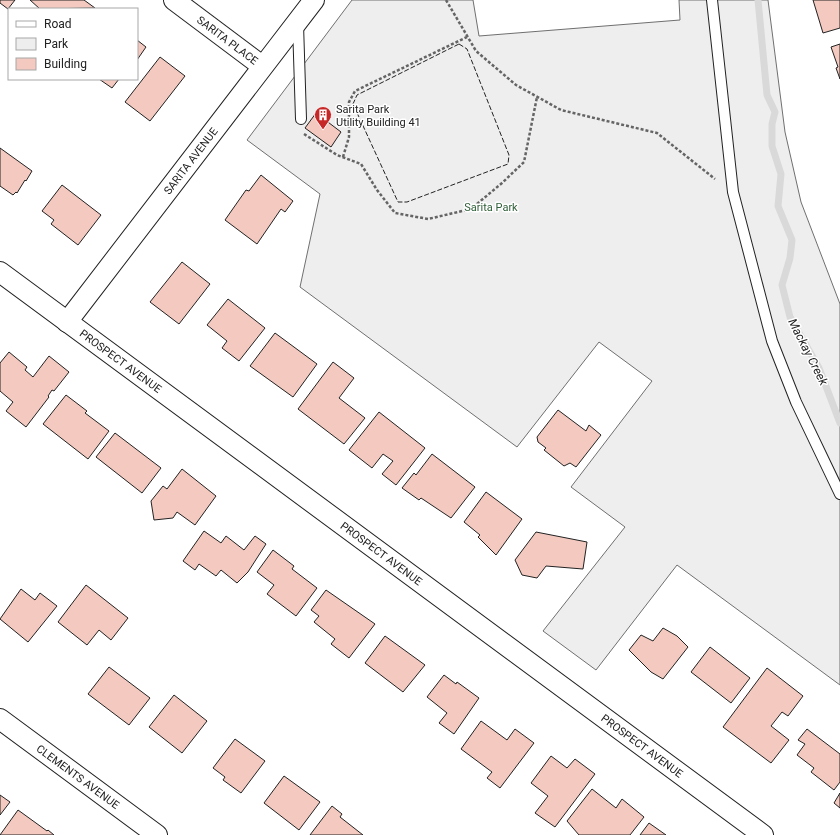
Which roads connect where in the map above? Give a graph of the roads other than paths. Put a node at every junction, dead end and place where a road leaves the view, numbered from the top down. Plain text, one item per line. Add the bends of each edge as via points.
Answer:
1 (174, 0) edge
2 (314, 0) edge
3 (712, 0) edge
4 (298, 20) junction
5 (262, 66) junction
6 (300, 119) road end
7 (0, 272) edge
8 (67, 322) junction
9 (840, 494) edge
10 (0, 718) edge
11 (157, 835) edge
12 (763, 835) edge

1 - 5 street, SARITA PLACE
2 - 4 street, SARITA AVENUE
3 - 9 lane via 733,192 772,341 796,402
4 - 5 street, SARITA AVENUE
4 - 6 lane
5 - 8 street, SARITA AVENUE
7 - 8 street, PROSPECT AVENUE
8 - 12 street, PROSPECT AVENUE
10 - 11 street, CLEMENTS AVENUE

